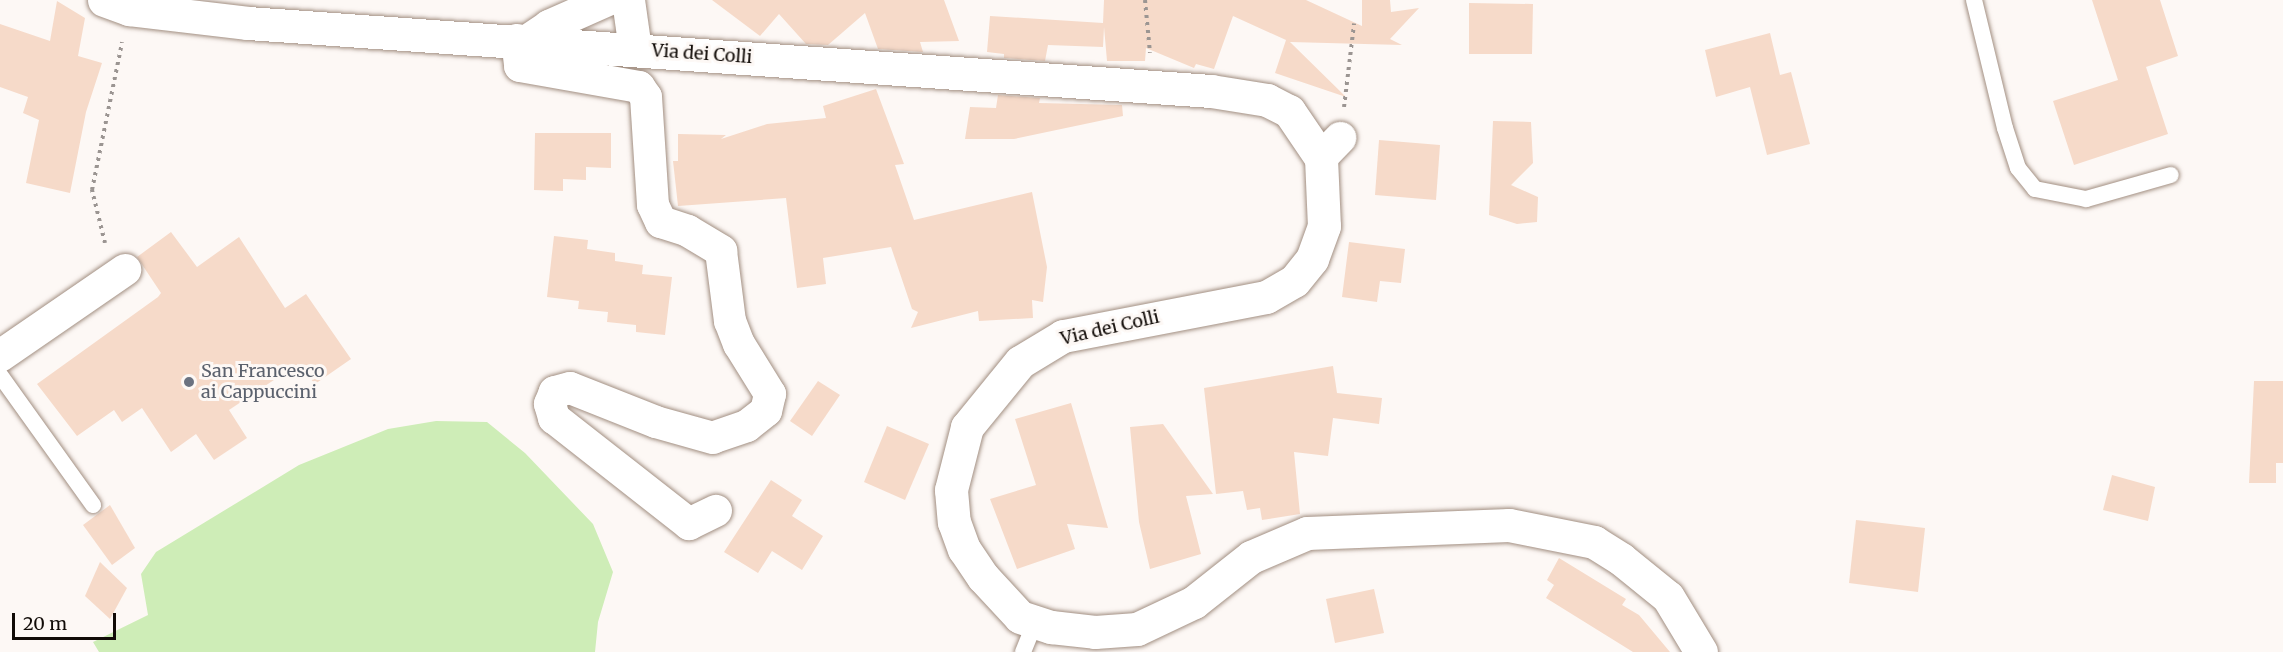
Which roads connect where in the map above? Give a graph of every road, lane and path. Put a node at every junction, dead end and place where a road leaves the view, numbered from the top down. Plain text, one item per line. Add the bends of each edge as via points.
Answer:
1 (608, 0) edge
2 (628, 0) edge
3 (1145, 0) edge
4 (1974, 0) edge
5 (116, 4) edge
6 (1354, 24) dead end
7 (522, 40) junction
8 (635, 48) junction
9 (1154, 88) junction
10 (1330, 148) junction
11 (2171, 175) dead end
12 (125, 270) joint
13 (0, 356) edge
14 (0, 375) edge
15 (93, 505) dead end
16 (716, 511) dead end
17 (1035, 622) junction
18 (1023, 652) edge
19 (1701, 652) edge

1 - 7 street
2 - 8 street
3 - 9 path
4 - 11 lane via 2005,128 2018,168 2035,189 2086,199
5 - 7 street, Via dei Colli via 248,23
5 - 12 path via 92,190 104,241
6 - 10 path
7 - 8 street, Via dei Colli
7 - 16 street via 520,66 639,87 646,97 653,205 661,222 688,231 721,251 730,321 739,344 770,394 766,411 727,436 714,438 656,422 570,388 555,392 550,404 554,418 689,524
8 - 9 street, Via dei Colli
9 - 10 street, Via dei Colli via 1267,100 1289,111
10 - 17 street, Via dei Colli via 1324,226 1312,258 1294,281 1266,297 1063,336 1020,362 967,427 951,490 954,522 964,549 983,577 1020,617
12 - 13 street
14 - 15 lane
17 - 18 lane
17 - 19 street, Via dei Colli via 1095,632 1137,629 1194,602 1251,557 1307,533 1509,525 1594,542 1621,559 1668,597

